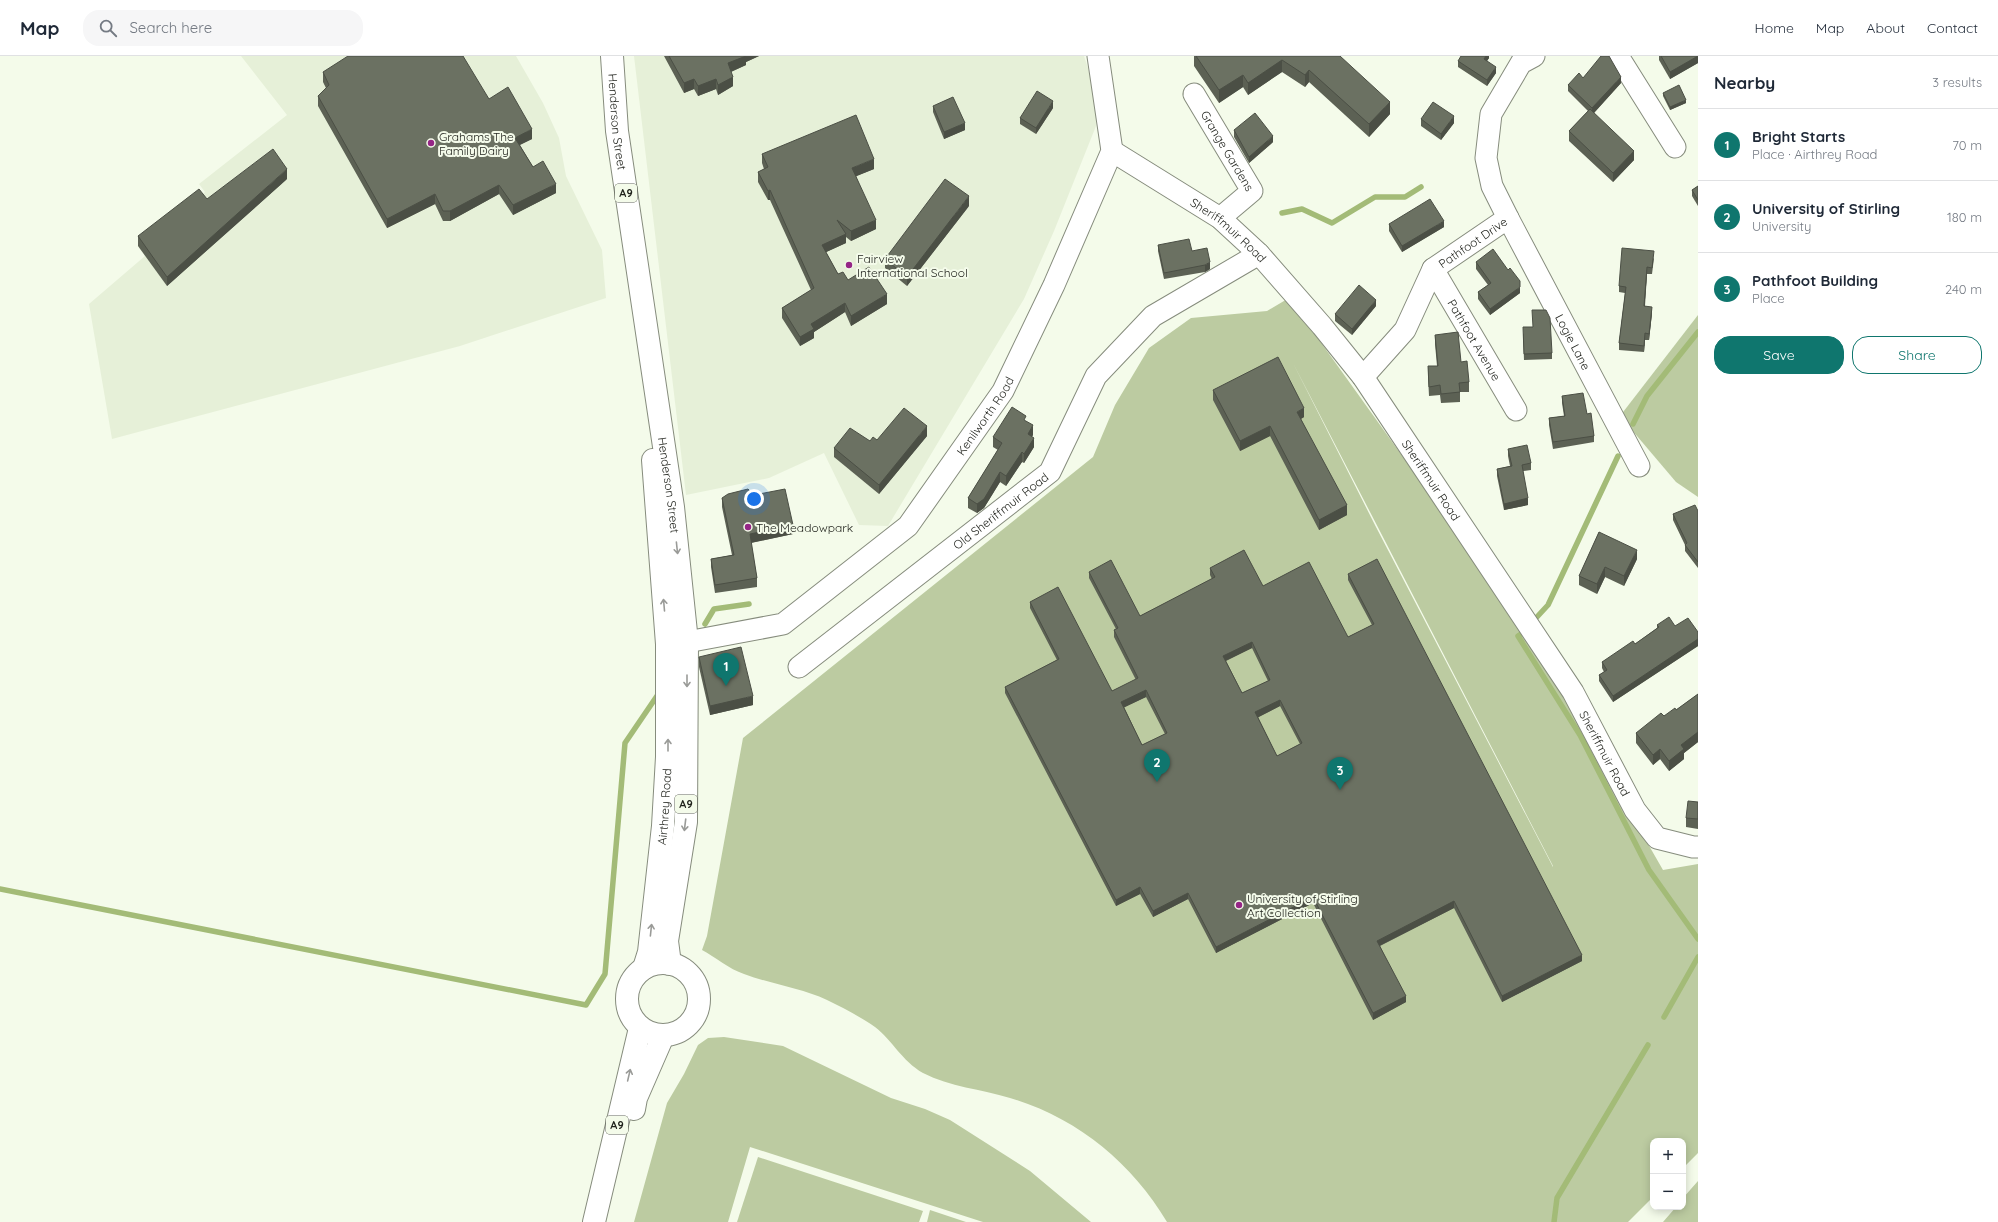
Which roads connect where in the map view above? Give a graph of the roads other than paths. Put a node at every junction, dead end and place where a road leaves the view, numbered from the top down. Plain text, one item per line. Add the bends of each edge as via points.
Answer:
1 (612, 56) edge
2 (1098, 56) edge
3 (1534, 56) edge
4 (1618, 56) edge
5 (1194, 94) dead end
6 (1675, 147) dead end
7 (1112, 151) junction
8 (1220, 218) junction
9 (1508, 218) junction
10 (1259, 254) junction
11 (1432, 269) junction
12 (1363, 377) junction
13 (1516, 410) dead end
14 (1639, 466) dead end
15 (677, 643) junction
16 (799, 666) dead end
17 (1698, 846) edge
18 (670, 964) junction
19 (644, 968) junction
20 (640, 1028) junction
21 (663, 1036) junction
22 (594, 1222) edge
23 (608, 1222) edge

1 - 15 main road, Henderson Street / A9 via 616,131 646,329 657,524
2 - 7 street
3 - 9 street, Pathfoot Drive via 1521,63 1491,114 1486,158 1492,186
4 - 6 street
5 - 8 street, Grange Gardens via 1252,191
7 - 8 street, Sheriffmuir Road
7 - 15 street, Kenilworth Road via 1054,285 1003,391 908,526 783,624
8 - 10 street, Sheriffmuir Road
9 - 11 street, Pathfoot Drive
9 - 14 street, Logie Lane
10 - 12 street, Sheriffmuir Road
10 - 16 street, Old Sheriffmuir Road via 1153,316 1096,376 1050,472
11 - 12 street, Pathfoot Drive via 1405,330
11 - 13 street, Pathfoot Avenue
12 - 17 street, Sheriffmuir Road via 1573,692 1635,810 1657,838 1692,847
15 -> 18 main road, Airthrey Road / A9 via 686,822 667,941
19 -> 15 main road, Airthrey Road / A9 via 649,952 664,826
18 - 19 main road via 655,964
18 - 21 main road via 686,971 695,982 699,994 698,1009 690,1023 677,1033
19 - 20 main road, A9 via 630,983 626,999 629,1013
20 - 21 main road via 651,1034
22 -> 20 main road, A9
21 - 23 main road, A9 via 636,1098

